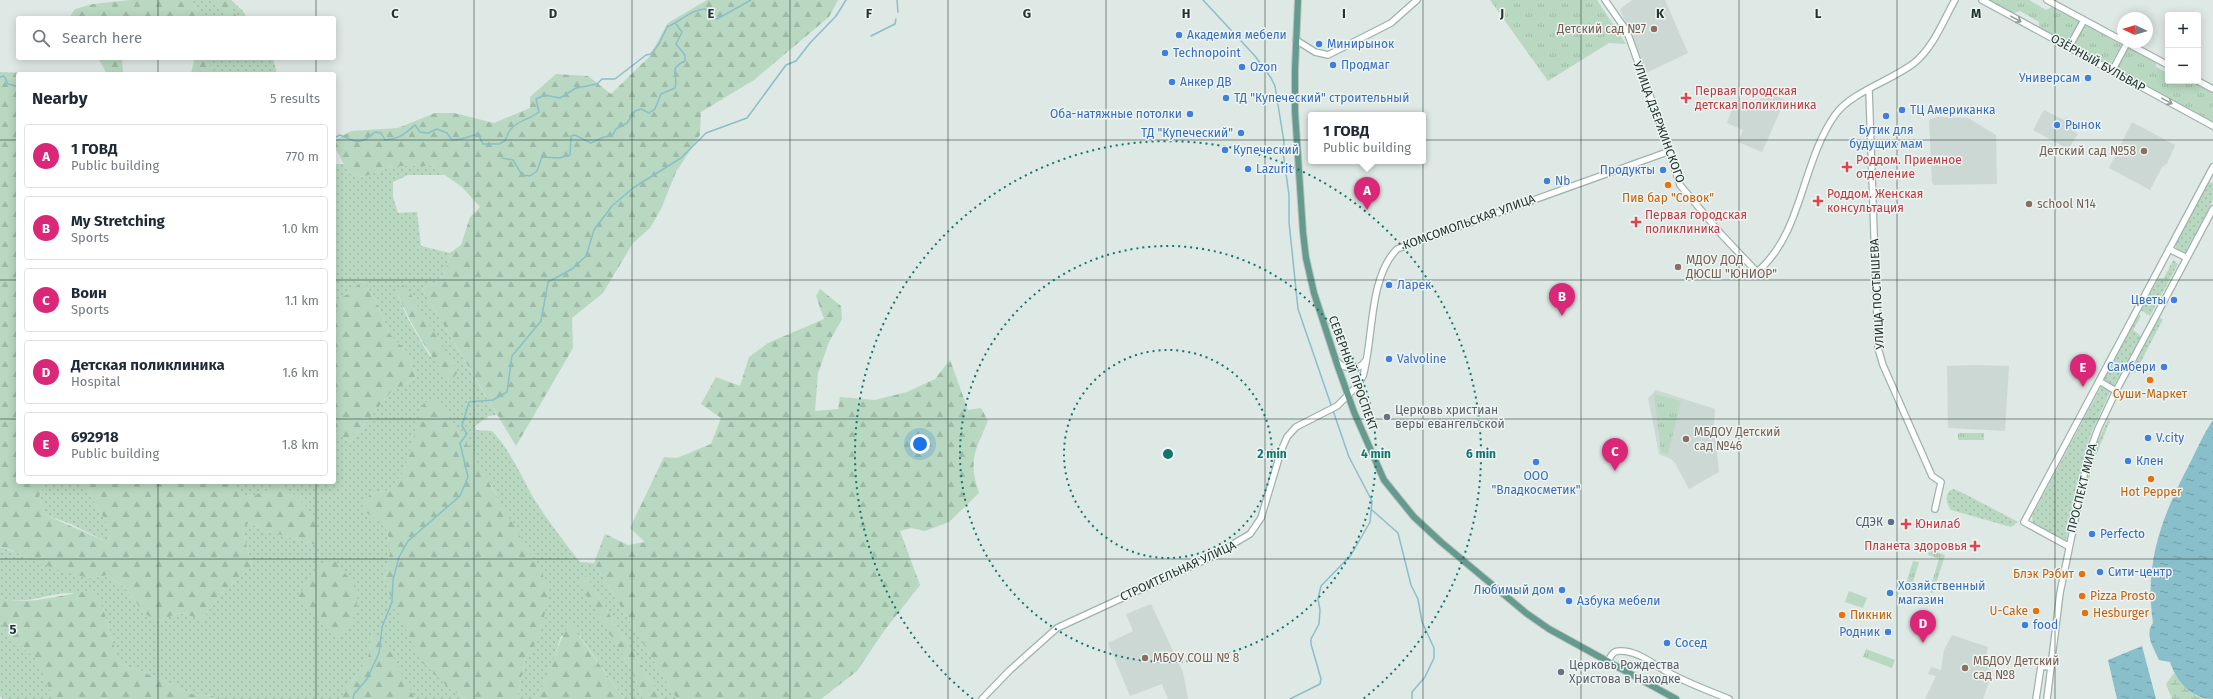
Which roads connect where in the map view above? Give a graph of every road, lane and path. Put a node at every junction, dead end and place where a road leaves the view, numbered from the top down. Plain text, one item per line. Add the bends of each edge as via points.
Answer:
1 (1298, 0) edge
2 (1417, 0) edge
3 (1605, 0) edge
4 (1955, 0) edge
5 (1982, 0) edge
6 (2047, 0) edge
7 (2084, 20) junction
8 (2117, 38) edge
9 (1296, 40) junction
10 (2069, 47) junction
11 (2122, 48) edge
12 (2136, 48) edge
13 (2165, 63) edge
14 (2112, 71) junction
15 (2201, 83) edge
16 (2213, 89) edge
17 (1869, 90) junction
18 (2213, 126) edge
19 (1670, 151) junction
20 (2213, 167) edge
21 (2213, 209) edge
22 (2169, 250) junction
23 (2187, 258) junction
24 (1367, 358) junction
25 (1336, 361) junction
26 (2099, 381) junction
27 (2116, 391) junction
28 (1348, 396) junction
29 (1935, 509) dead end
30 (2068, 546) junction
31 (1608, 661) junction
32 (2050, 667) junction
33 (982, 699) edge
34 (1676, 699) edge
35 (1729, 699) edge
36 (2036, 699) edge
37 (2047, 699) edge

1 - 9 main road, СЕВЕРНЫЙ ПРОСПЕКТ
2 - 9 street via 1391,23 1335,52 1322,55
3 - 19 street, УЛИЦА ДЗЕРЖИНСКОГО via 1626,31
4 - 17 street via 1920,58
5 -> 10 street, ОЗЁРНЫЙ БУЛЬВАР
6 - 7 street
7 - 8 street
7 - 10 street
9 - 25 main road, СЕВЕРНЫЙ ПРОСПЕКТ via 1295,112 1302,232 1314,293
10 - 14 street, ОЗЁРНЫЙ БУЛЬВАР
11 - 14 street
12 - 13 street
14 -> 18 street, ОЗЁРНЫЙ БУЛЬВАР
15 - 16 street
17 - 19 street, УЛИЦА ДЗЕРЖИНСКОГО via 1840,109 1832,119 1816,153 1780,248 1758,272 1721,234 1680,185
17 - 29 street, УЛИЦА ПОСТЫШЕВА via 1879,352 1932,476 1941,482
19 - 24 street, КОМСОМОЛЬСКАЯ УЛИЦА via 1397,249 1381,275
20 - 22 street, ПРОСПЕКТ МИРА
21 - 23 street, ПРОСПЕКТ МИРА
22 - 23 street
22 - 26 street, ПРОСПЕКТ МИРА
23 - 27 street, ПРОСПЕКТ МИРА
24 - 25 street via 1363,365 1352,369 1343,367
24 - 28 street, КОМСОМОЛЬСКАЯ УЛИЦА via 1363,376
25 - 28 main road, СЕВЕРНЫЙ ПРОСПЕКТ
26 - 27 street
26 - 30 street, ПРОСПЕКТ МИРА via 2024,522
27 - 30 street, ПРОСПЕКТ МИРА via 2088,456
28 - 31 main road, СЕВЕРНЫЙ ПРОСПЕКТ via 1384,480 1414,517 1526,613 1549,629
28 - 33 street, СТРОИТЕЛЬНАЯ УЛИЦА via 1337,406 1296,427 1287,437 1261,518 1250,534 1211,557 1057,628
30 - 32 street, ПРОСПЕКТ МИРА
31 - 34 main road, СЕВЕРНЫЙ ПРОСПЕКТ
31 - 35 street via 1615,652 1634,654 1651,661 1663,670
32 - 36 street via 2040,666
32 - 37 street, ПРОСПЕКТ МИРА

